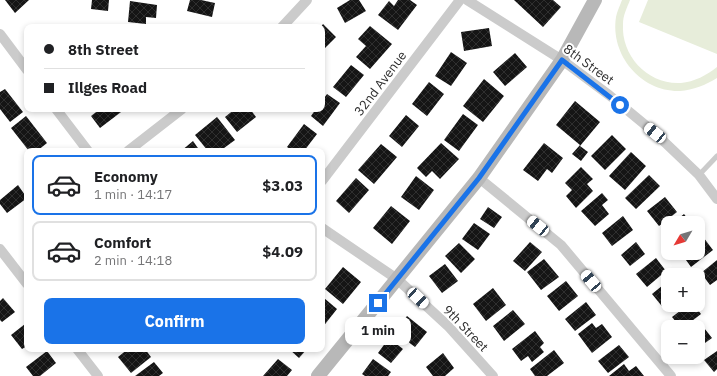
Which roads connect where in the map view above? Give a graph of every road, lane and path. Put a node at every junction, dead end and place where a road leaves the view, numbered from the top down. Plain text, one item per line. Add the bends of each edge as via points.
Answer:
1 (307, 0) edge
2 (460, 0) edge
3 (467, 0) edge
4 (596, 0) edge
5 (285, 24) edge
6 (0, 34) edge
7 (562, 60) junction
8 (24, 66) edge
9 (58, 112) edge
10 (178, 112) edge
11 (86, 148) edge
12 (132, 148) edge
13 (717, 156) edge
14 (699, 175) junction
15 (325, 177) edge
16 (479, 178) junction
17 (717, 199) edge
18 (325, 230) edge
19 (0, 249) edge
20 (397, 279) junction
21 (24, 280) edge
22 (79, 352) edge
23 (98, 376) edge
24 (318, 376) edge
25 (493, 376) edge
26 (671, 376) edge

1 - 5 street
2 - 15 street, 32nd Avenue
3 - 7 street, 8th Street
4 - 7 street
6 - 8 street
7 - 14 street, 8th Street via 655,133
7 - 16 street
9 - 11 street
10 - 12 street
13 - 14 lane
14 - 17 street, 8th Street
16 - 20 street
16 - 26 street via 561,245
18 - 20 street, 9th Street
19 - 21 street
20 - 24 street
20 - 25 street, 9th Street via 448,326
22 - 23 street

